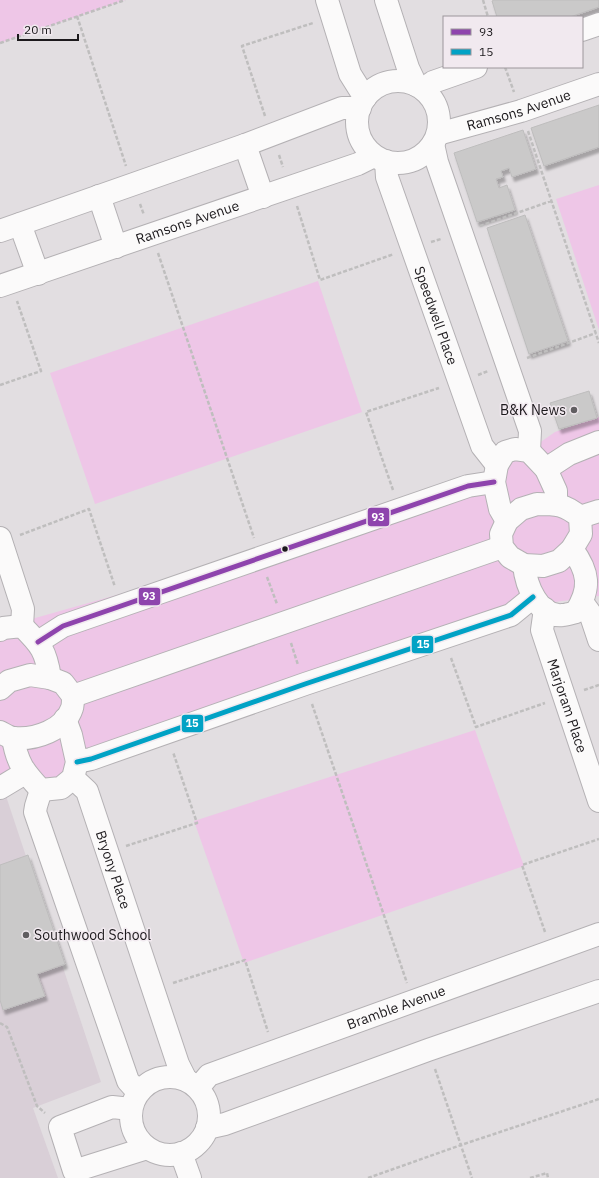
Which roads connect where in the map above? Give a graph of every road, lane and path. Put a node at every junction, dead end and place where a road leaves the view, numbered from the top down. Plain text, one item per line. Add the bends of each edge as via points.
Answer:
1 (125, 0) edge
2 (328, 0) edge
3 (386, 0) edge
4 (483, 0) edge
5 (77, 16) junction
6 (488, 16) edge
7 (599, 24) edge
8 (583, 30) edge
9 (0, 43) edge
10 (473, 68) edge
11 (505, 68) edge
12 (599, 84) edge
13 (420, 87) junction
14 (362, 103) junction
15 (521, 111) junction
16 (436, 139) junction
17 (245, 145) junction
18 (380, 159) junction
19 (132, 185) junction
20 (99, 196) junction
21 (263, 197) junction
22 (552, 201) junction
23 (20, 224) junction
24 (0, 231) edge
25 (462, 233) junction
26 (152, 235) junction
27 (116, 247) junction
28 (38, 274) junction
29 (6, 285) edge
30 (599, 343) edge
31 (0, 385) edge
32 (599, 442) edge
33 (529, 451) junction
34 (546, 469) junction
35 (495, 473) junction
36 (556, 504) junction
37 (589, 514) edge
38 (508, 521) junction
39 (1, 540) edge
40 (502, 547) junction
41 (572, 549) junction
42 (260, 557) junction
43 (524, 565) junction
44 (589, 589) edge
45 (539, 603) junction
46 (121, 605) junction
47 (284, 623) junction
48 (22, 626) junction
49 (0, 630) edge
50 (444, 637) junction
51 (599, 640) edge
52 (38, 642) junction
53 (50, 678) junction
54 (305, 684) junction
55 (599, 685) edge
56 (0, 689) edge
57 (73, 696) junction
58 (564, 697) junction
59 (65, 720) junction
60 (167, 733) junction
61 (7, 735) edge
62 (75, 770) junction
63 (25, 773) junction
64 (0, 788) edge
65 (41, 790) junction
66 (599, 802) edge
67 (599, 839) edge
68 (108, 852) junction
69 (599, 934) edge
70 (552, 952) junction
71 (154, 990) junction
72 (599, 991) edge
73 (413, 1002) junction
74 (0, 1023) edge
75 (428, 1050) junction
76 (275, 1052) junction
77 (192, 1084) junction
78 (599, 1099) edge
79 (135, 1100) junction
80 (60, 1127) junction
81 (207, 1128) junction
82 (461, 1145) junction
83 (147, 1148) junction
84 (181, 1153) junction
85 (190, 1178) edge
86 (368, 1178) edge
87 (472, 1178) edge
88 (530, 1178) edge
89 (548, 1178) edge

1 - 5 path
2 - 14 street via 350,74
3 - 13 street via 408,68
4 - 6 path
5 - 9 path
5 - 19 path
7 - 8 street
10 - 13 street
11 - 15 path
12 - 15 street, Ramsons Avenue
13 - 14 street via 394,81 383,84 373,90
13 - 16 street via 432,98 438,110 440,122
14 - 17 street via 342,108
14 - 18 street via 357,121 359,134 365,146
15 - 16 street, Ramsons Avenue
15 - 22 path
16 - 18 street via 424,154 412,161 399,163
16 - 25 street via 437,162
17 - 19 street
17 - 21 street
18 - 21 street, Ramsons Avenue via 358,164
18 - 35 street, Speedwell Place via 482,446
19 - 20 street
19 - 26 path
20 - 23 street
20 - 27 street
21 - 26 street, Ramsons Avenue
22 - 25 path
22 - 30 path
23 - 24 street
23 - 28 street
25 - 33 street via 530,431
26 - 27 street, Ramsons Avenue
26 - 42 path
27 - 28 street, Ramsons Avenue
28 - 29 street, Ramsons Avenue
29 - 31 path via 41,371
32 - 34 street via 569,454
33 - 34 street
33 - 35 street via 515,449 505,452
34 - 36 street via 556,490
35 - 38 street via 500,509
35 - 42 street via 468,486
36 - 37 street
36 - 38 street via 537,504 521,508
37 - 41 street
38 - 40 street via 500,534
39 - 46 path via 90,509
39 - 48 street via 23,609
40 - 43 street via 510,557
40 - 47 street
41 - 43 street via 559,560 543,566
41 - 44 street via 581,560
42 - 46 street
42 - 47 path
43 - 45 street via 525,578
44 - 45 street via 576,612 562,615 548,613
44 - 51 street via 590,613
45 - 50 street
45 - 58 street, Marjoram Place via 542,630
46 - 52 street via 63,626
47 - 54 path
47 - 57 street
48 - 49 street
48 - 52 street
50 - 54 street
50 - 58 path via 476,727
52 - 53 street via 47,660
53 - 56 street via 30,675 9,681
53 - 57 street via 63,683
54 - 60 street
54 - 73 path
55 - 58 path
57 - 59 street via 72,708
58 - 66 street, Marjoram Place
59 - 61 street via 52,730 35,737
59 - 62 street via 71,735
60 - 62 street via 91,759
60 - 68 path via 197,823
61 - 63 street
62 - 65 street via 61,788
62 - 68 street, Bryony Place via 87,791
63 - 64 street
63 - 65 street
65 - 79 street via 35,812
67 - 70 path via 522,864
68 - 71 street, Bryony Place
69 - 70 street, Bramble Avenue
70 - 73 street, Bramble Avenue
71 - 76 path via 244,960
71 - 77 street, Bryony Place via 178,1064
72 - 75 street
73 - 76 street, Bramble Avenue
74 - 80 path via 7,1027 37,1106
75 - 81 street via 225,1124
75 - 82 path
76 - 77 street, Bramble Avenue via 209,1075
77 - 79 street via 173,1077 160,1078 148,1083
77 - 81 street via 204,1097 208,1107
78 - 82 path
79 - 80 street
79 - 83 street via 131,1120 133,1131
80 - 83 street via 74,1171
81 - 84 street via 192,1148
82 - 86 path
82 - 87 path
83 - 84 street via 169,1155
84 - 85 street
88 - 89 path via 547,1173

